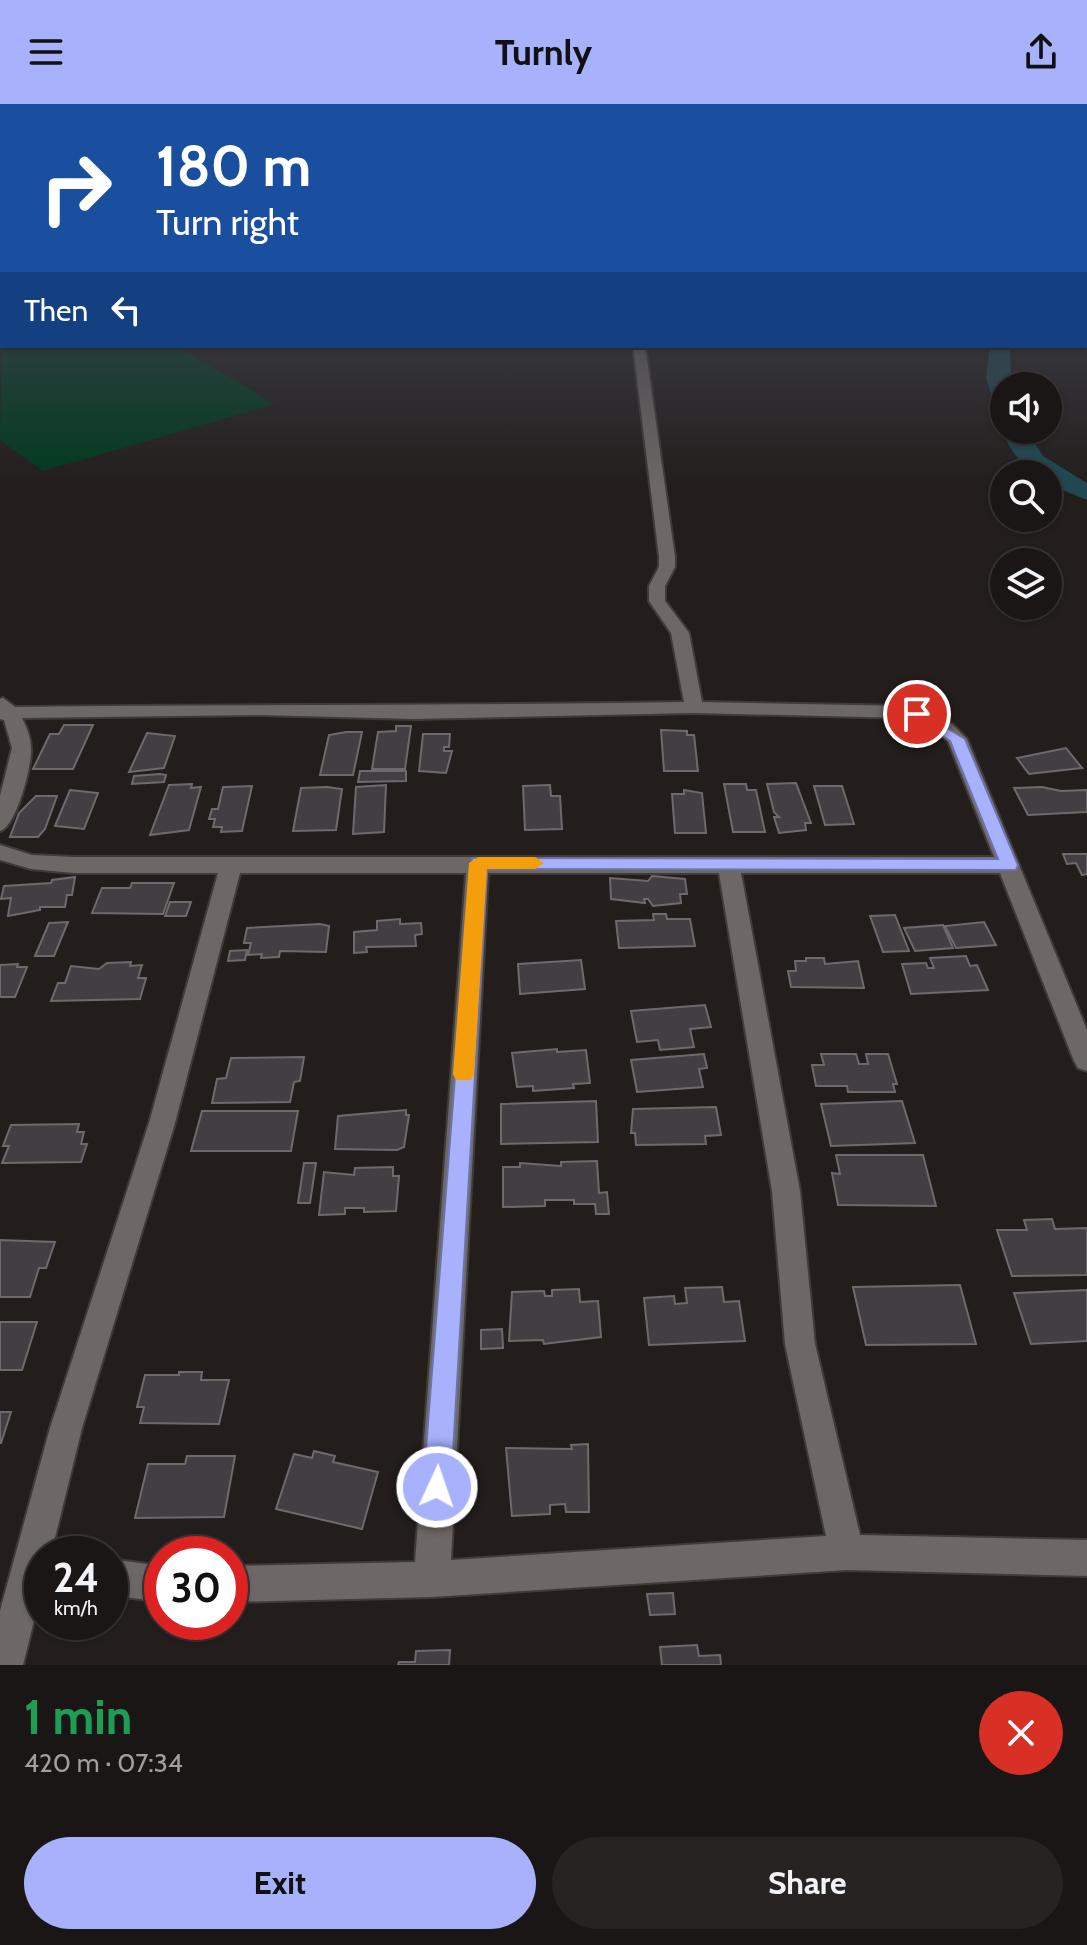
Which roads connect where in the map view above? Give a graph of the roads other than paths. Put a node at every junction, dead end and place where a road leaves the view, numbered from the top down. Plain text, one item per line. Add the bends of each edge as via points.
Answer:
1 (639, 348) edge
2 (694, 707) junction
3 (4, 709) edge
4 (0, 824) edge
5 (0, 852) edge
6 (478, 863) junction
7 (728, 863) junction
8 (231, 865) junction
9 (1009, 865) junction
10 (1087, 1061) edge
11 (43, 1536) edge
12 (847, 1552) junction
13 (1087, 1558) edge
14 (432, 1579) junction
15 (248, 1584) edge
16 (24, 1604) edge
17 (4, 1665) edge

1 - 2 street via 667,557 657,601 680,633
2 - 3 street via 414,713
2 - 9 street via 908,712 924,717 957,739
3 - 4 street via 24,743
5 - 8 street via 31,862 74,865
6 - 7 street
6 - 8 street
6 - 14 street
7 - 9 street
7 - 12 street via 786,1191 800,1344
8 - 11 street via 162,1123 66,1428
9 - 10 street
12 - 13 street
12 - 14 street
14 - 15 street
16 - 17 street

